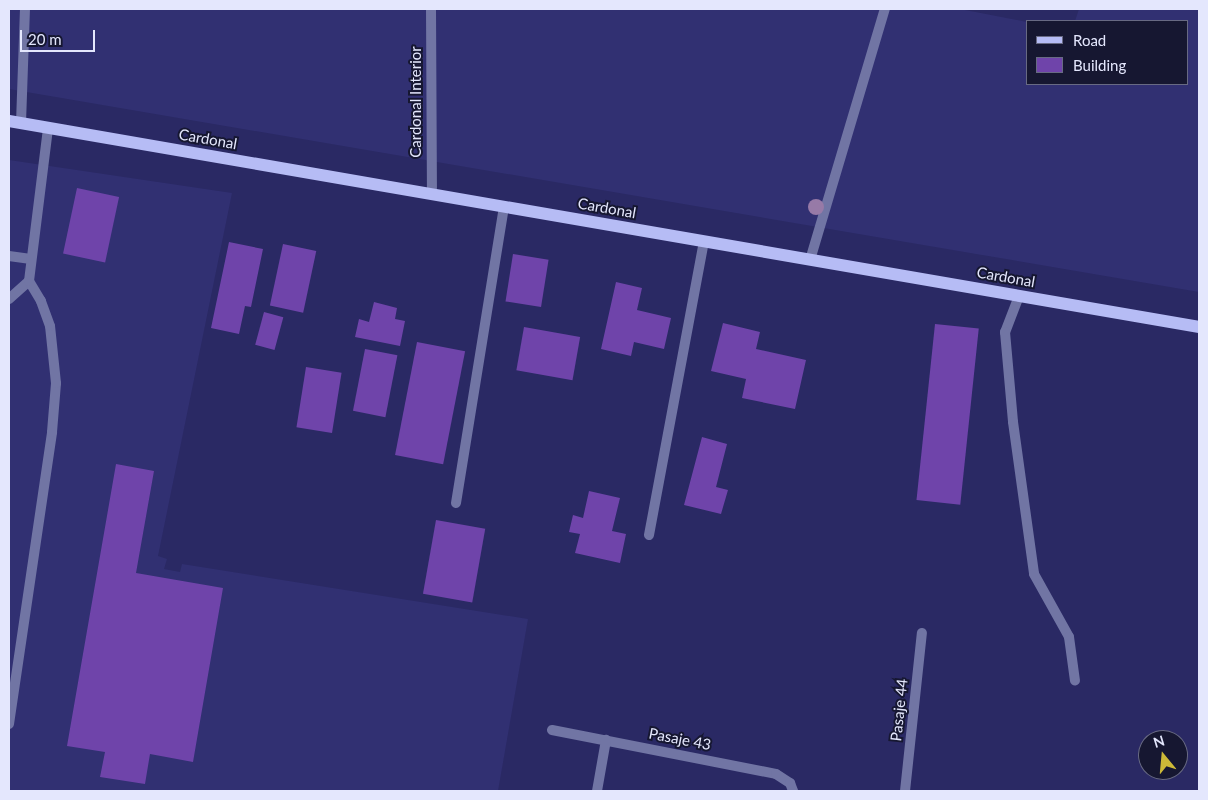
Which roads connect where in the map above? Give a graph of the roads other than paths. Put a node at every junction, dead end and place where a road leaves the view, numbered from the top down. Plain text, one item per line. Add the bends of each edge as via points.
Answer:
1 (26, 9) edge
2 (430, 9) edge
3 (885, 9) edge
4 (15, 122) edge
5 (48, 128) junction
6 (432, 194) junction
7 (504, 207) junction
8 (704, 241) junction
9 (9, 256) edge
10 (31, 259) junction
11 (810, 260) junction
12 (28, 280) junction
13 (1019, 296) junction
14 (9, 299) edge
15 (1199, 327) edge
16 (456, 503) dead end
17 (649, 536) dead end
18 (922, 633) dead end
19 (1075, 682) dead end
20 (9, 724) edge
21 (552, 730) dead end
22 (606, 740) junction
23 (597, 791) edge
24 (793, 791) edge
25 (905, 791) edge

1 - 4 street
2 - 6 street, Cardonal Interior
3 - 11 street
4 - 5 main road, Cardonal
5 - 6 main road, Cardonal
5 - 10 street
6 - 7 main road, Cardonal
7 - 8 main road, Cardonal
7 - 16 street
8 - 11 main road, Cardonal
8 - 17 street
9 - 10 street
10 - 12 street
11 - 13 main road, Cardonal
12 - 14 street
12 - 20 street via 41,301 50,326 56,383 52,432
13 - 15 main road, Cardonal
13 - 19 street via 1005,332 1013,422 1034,574 1069,638
18 - 25 street, Pasaje 44
21 - 22 street, Pasaje 43
22 - 23 street
22 - 24 street, Pasaje 43 via 776,774 790,783

